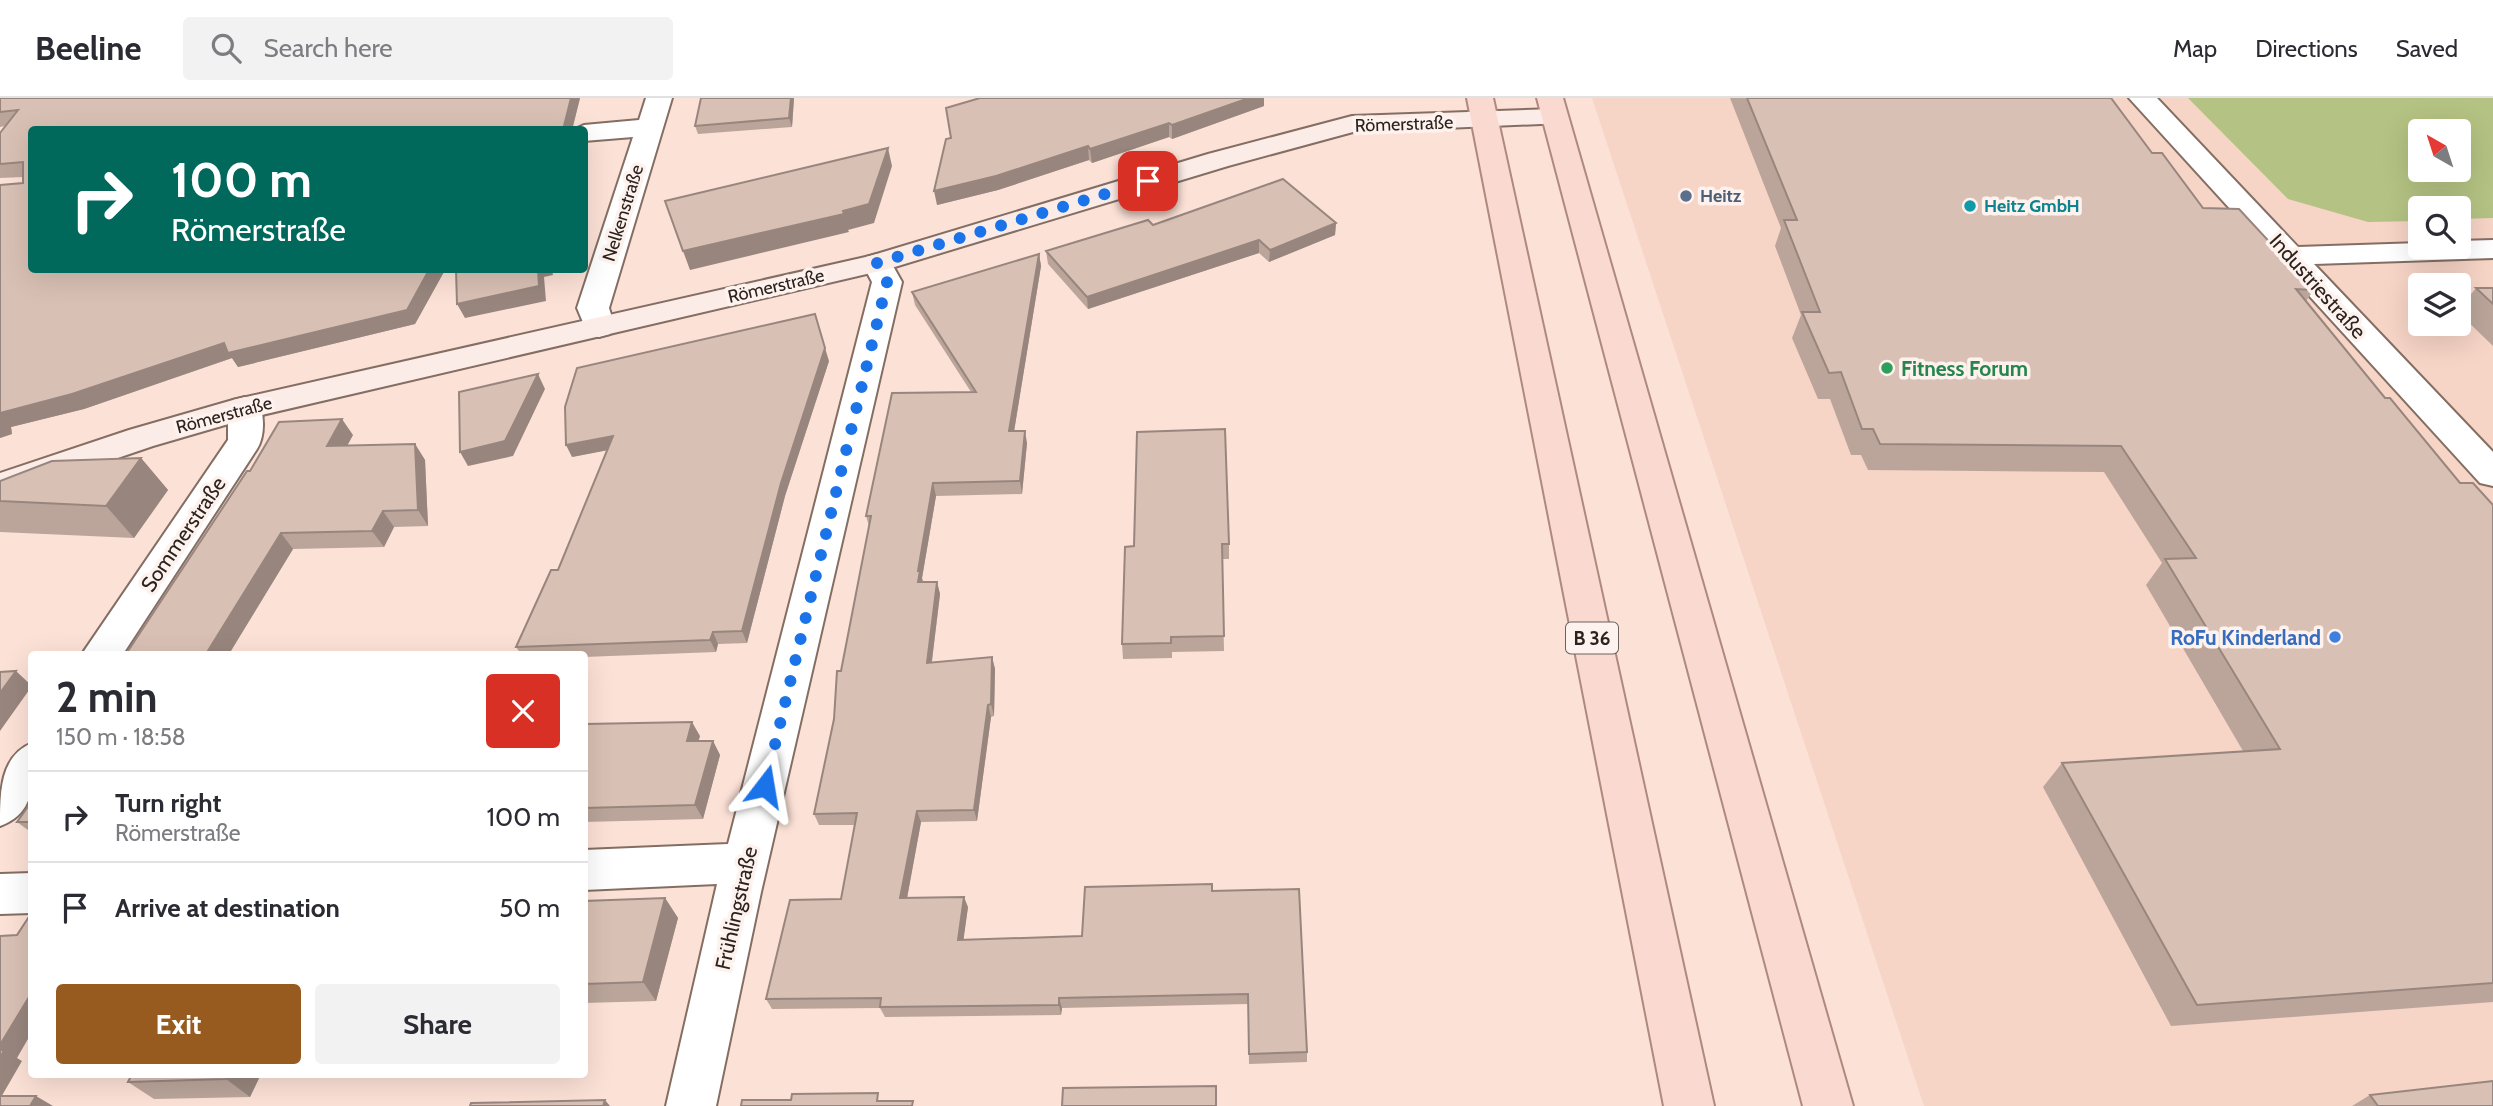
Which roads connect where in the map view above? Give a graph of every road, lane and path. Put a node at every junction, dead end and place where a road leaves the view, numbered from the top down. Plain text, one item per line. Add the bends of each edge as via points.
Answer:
1 (659, 98) edge
2 (2142, 98) edge
3 (1553, 107) edge
4 (1482, 110) edge
5 (650, 127) junction
6 (588, 133) edge
7 (2493, 249) edge
8 (2291, 256) junction
9 (877, 263) junction
10 (599, 327) junction
11 (245, 408) junction
12 (2493, 474) edge
13 (0, 486) edge
14 (104, 651) edge
15 (28, 766) edge
16 (0, 807) edge
17 (746, 863) junction
18 (588, 870) edge
19 (28, 893) edge
20 (0, 894) edge
21 (691, 1106) edge
22 (1689, 1106) edge
23 (1828, 1106) edge

1 - 5 street, Nelkenstraße
2 - 8 street, Industriestraße
3 - 4 street, Römerstraße
3 - 23 main road
4 - 9 street, Römerstraße via 1352,124
4 - 22 main road, B 36
5 - 6 street
5 - 10 street, Nelkenstraße via 593,308
7 - 8 street
8 - 12 street, Industriestraße
9 - 10 street, Römerstraße
9 - 17 street, Frühlingstraße via 887,282
10 - 11 street, Römerstraße
11 - 13 street, Römerstraße
11 - 14 street, Sommerstraße via 245,442
15 - 16 street
17 - 18 street
17 - 21 street, Frühlingstraße
19 - 20 street

